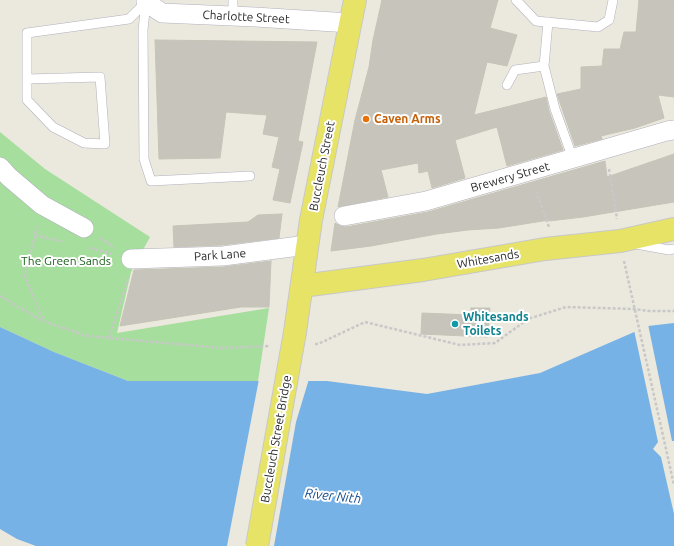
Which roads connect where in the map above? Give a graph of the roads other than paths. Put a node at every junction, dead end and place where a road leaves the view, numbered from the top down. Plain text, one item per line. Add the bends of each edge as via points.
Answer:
1 (355, 0) edge
2 (516, 0) edge
3 (613, 0) edge
4 (146, 1) edge
5 (233, 8) edge
6 (255, 8) edge
7 (548, 22) junction
8 (350, 23) junction
9 (544, 66) junction
10 (27, 79) junction
11 (507, 85) dead end
12 (674, 130) edge
13 (573, 159) junction
14 (0, 167) edge
15 (250, 176) dead end
16 (344, 216) dead end
17 (84, 228) road end
18 (674, 230) edge
19 (620, 241) junction
20 (307, 245) junction
21 (674, 249) edge
22 (133, 259) road end
23 (302, 286) junction
24 (295, 332) joint
25 (257, 546) edge

1 - 8 main road, Buccleuch Street
2 - 7 lane via 536,21
3 - 7 lane via 609,20 598,28
4 - 5 street, Charlotte Street via 162,13
4 - 10 lane via 129,19 27,34
4 - 15 lane via 143,30 144,159 151,181
5 - 6 street, Charlotte Street
6 - 8 street, Charlotte Street
7 - 9 lane
8 - 20 main road, Buccleuch Street
9 - 11 lane via 515,70
9 - 13 lane via 555,109
10 - 10 lane via 27,100 53,127 84,143 105,144 100,78
12 - 13 street, Brewery Street
13 - 16 street, Brewery Street via 426,201
14 - 17 street via 42,205
18 - 19 main road, Whitesands
19 - 21 lane
19 - 23 main road, Whitesands via 557,247 424,270
20 - 22 street, Park Lane via 223,256
20 - 23 main road, Buccleuch Street
23 - 24 main road, Buccleuch Street
24 - 25 main road, Buccleuch Street Bridge, bridge

